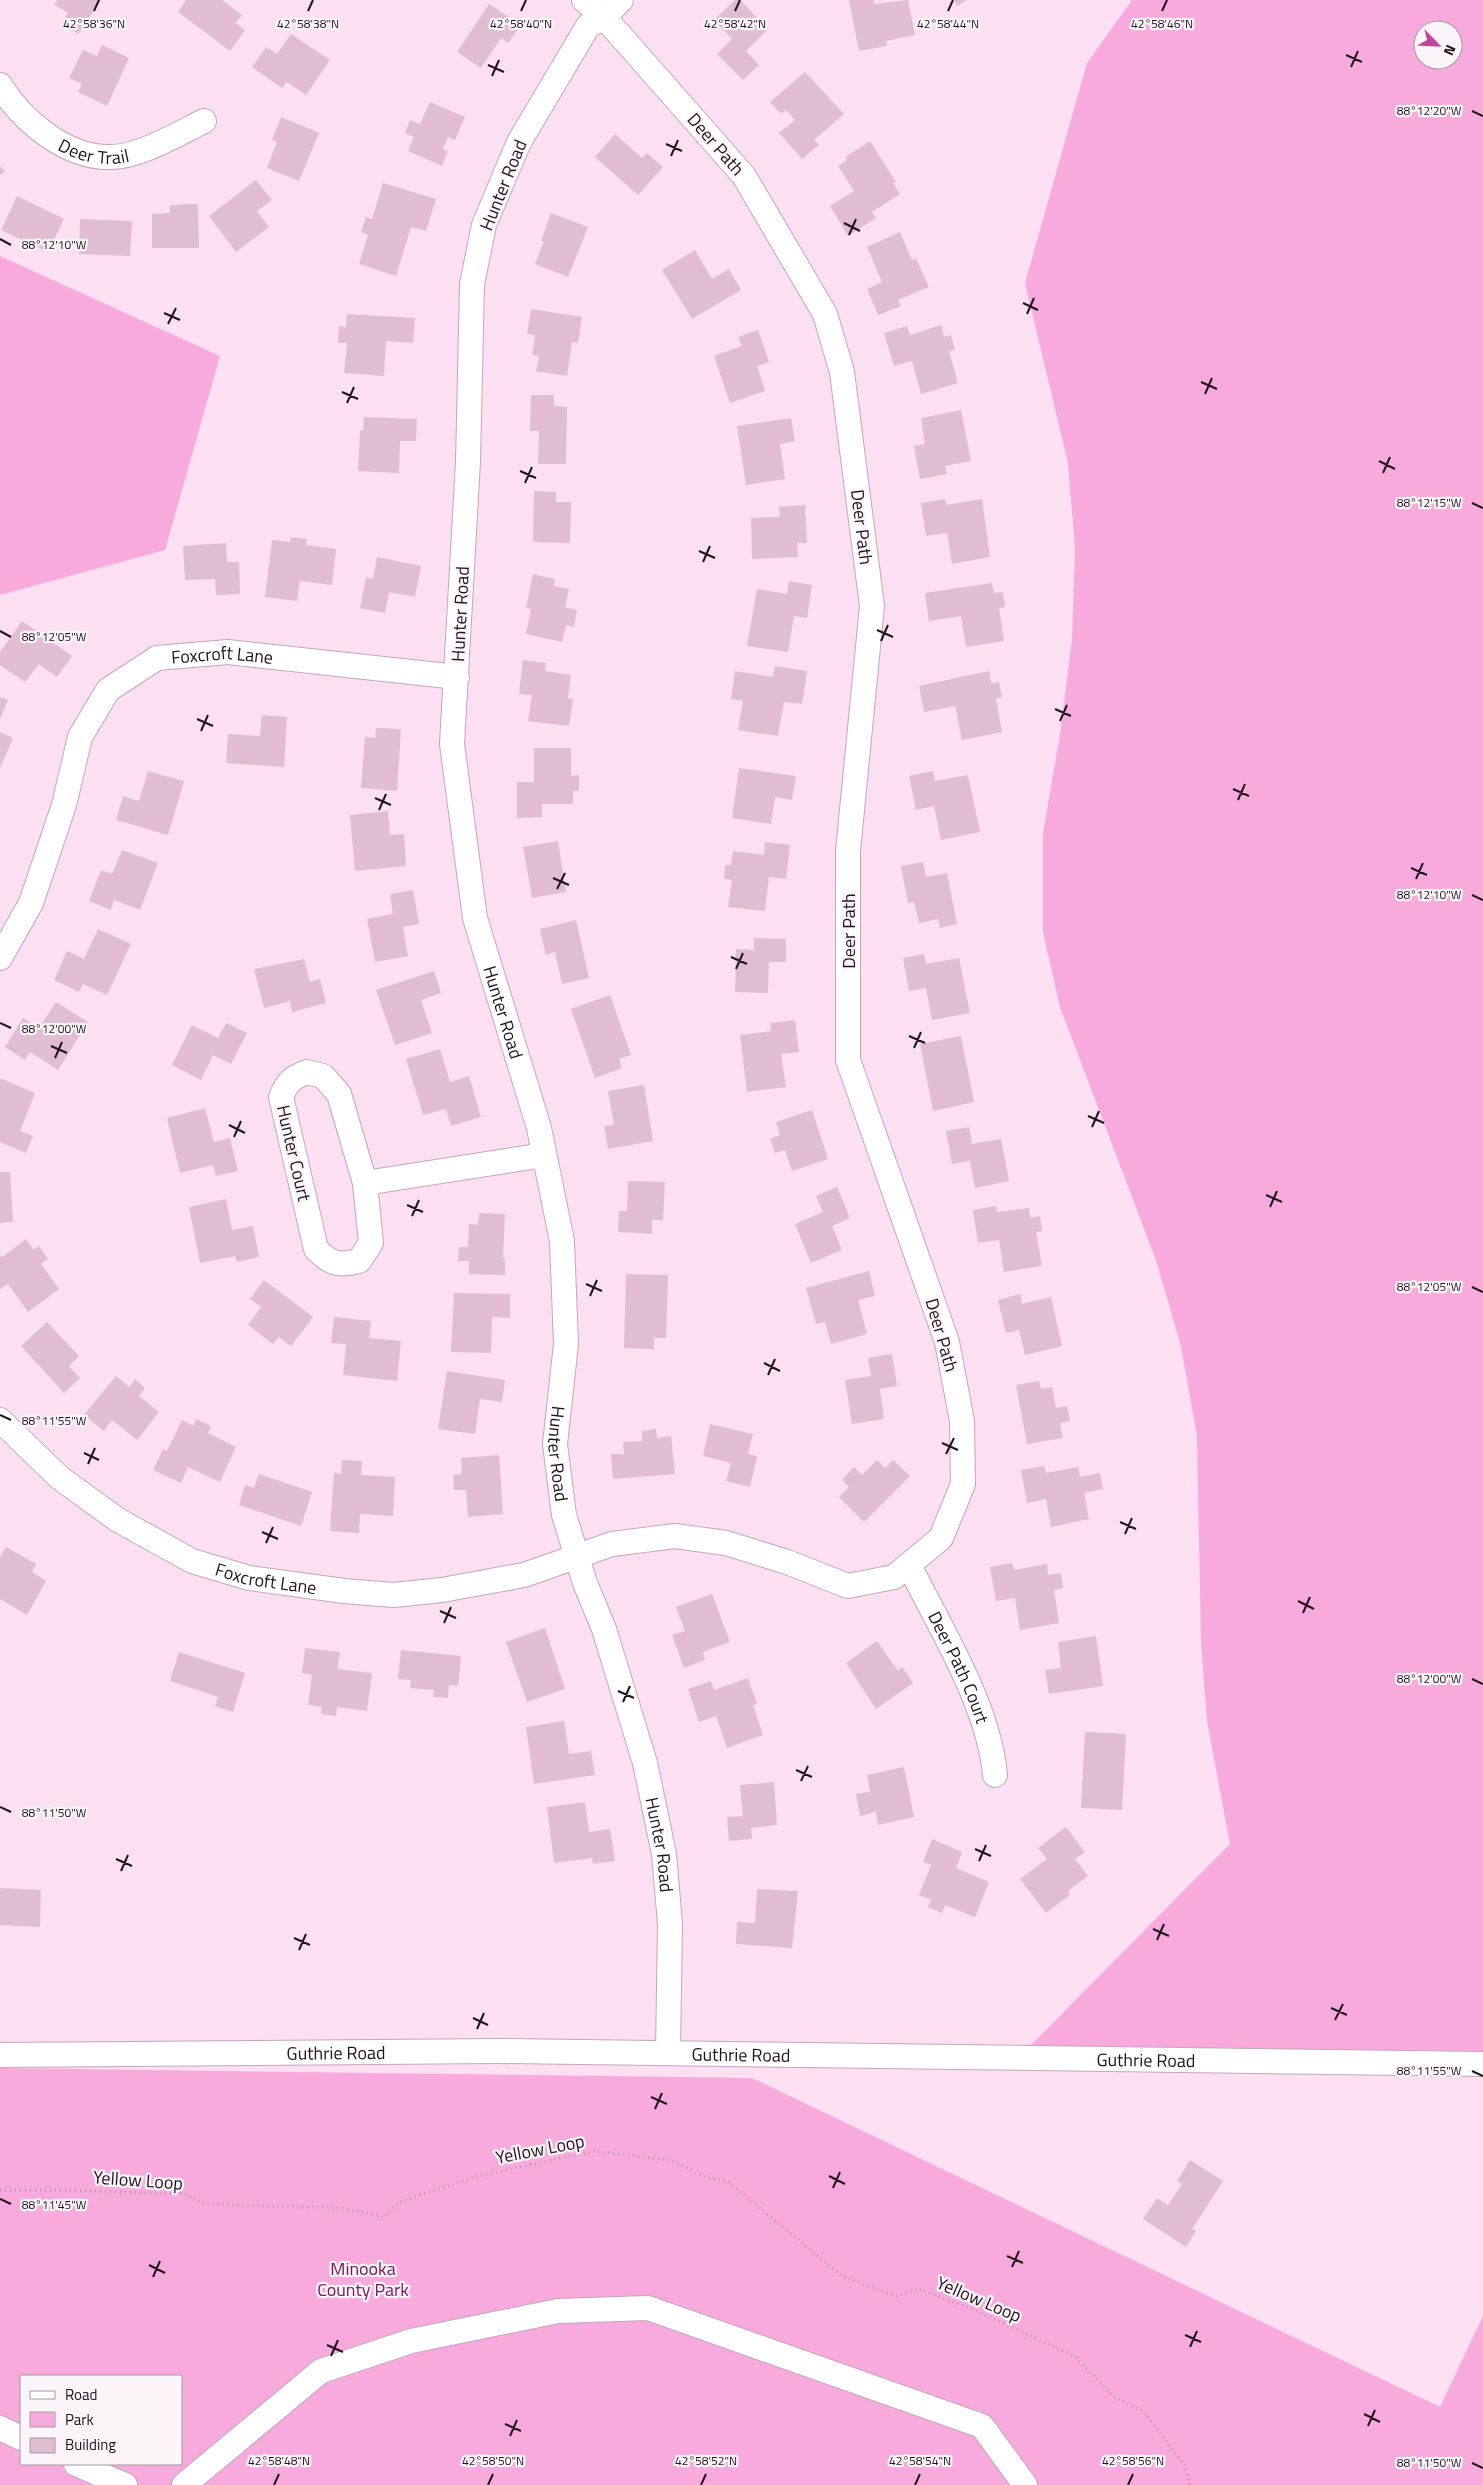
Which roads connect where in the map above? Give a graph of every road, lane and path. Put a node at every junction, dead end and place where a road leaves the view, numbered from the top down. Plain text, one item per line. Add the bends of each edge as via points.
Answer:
1 (584, 0) edge
2 (621, 0) edge
3 (604, 16) junction
4 (0, 85) edge
5 (204, 121) dead end
6 (457, 677) junction
7 (0, 958) edge
8 (544, 1155) junction
9 (365, 1183) junction
10 (0, 1420) edge
11 (576, 1555) junction
12 (909, 1565) junction
13 (995, 1775) dead end
14 (668, 2052) junction
15 (0, 2055) edge
16 (1483, 2064) edge
17 (0, 2190) edge
18 (0, 2428) edge
19 (20, 2438) edge
20 (78, 2465) edge
21 (125, 2485) edge
22 (184, 2485) edge
23 (1025, 2485) edge
24 (1190, 2485) edge

1 - 3 street, Deer Path
2 - 3 street, Hunter Road
3 - 6 street, Hunter Road via 588,26 519,142 484,225 472,284 468,462
3 - 12 street, Deer Path via 744,176 826,314 842,372 872,606 848,851 848,1060 947,1342 962,1421 963,1484 941,1538
4 - 5 street, Deer Trail via 18,109 40,129 60,143 88,154 112,158 129,154
6 - 7 street, Foxcroft Lane via 228,652 156,658 108,690 80,737 64,804 31,903
6 - 8 street, Hunter Road via 452,744 475,918 539,1128
8 - 9 street
8 - 11 street, Hunter Road via 562,1241 566,1344 555,1444 564,1516
9 - 9 street, Hunter Court via 339,1094 323,1076 307,1072 293,1077 281,1097 316,1249 328,1261 340,1264 359,1261 371,1243
10 - 11 street, Foxcroft Lane via 60,1478 118,1520 192,1561 250,1578 394,1595 442,1590 524,1574
11 - 12 street, Deer Path via 612,1544 675,1536 726,1543 848,1586 894,1577
11 - 14 street, Hunter Road via 604,1628 645,1762 664,1854 670,1924
12 - 13 street, Deer Path Court via 980,1708 993,1751
14 - 15 street, Guthrie Road via 499,2050
14 - 16 street, Guthrie Road
17 - 24 path, Yellow Loop via 186,2194 205,2204 343,2208 384,2217 400,2202 478,2176 594,2151 670,2160 708,2178 727,2182 842,2276 898,2296 918,2289 972,2309 1074,2356 1114,2396 1143,2411 1186,2467
18 - 19 street
20 - 21 street
22 - 23 street via 321,2371 411,2341 548,2313 597,2308 648,2308 982,2426

